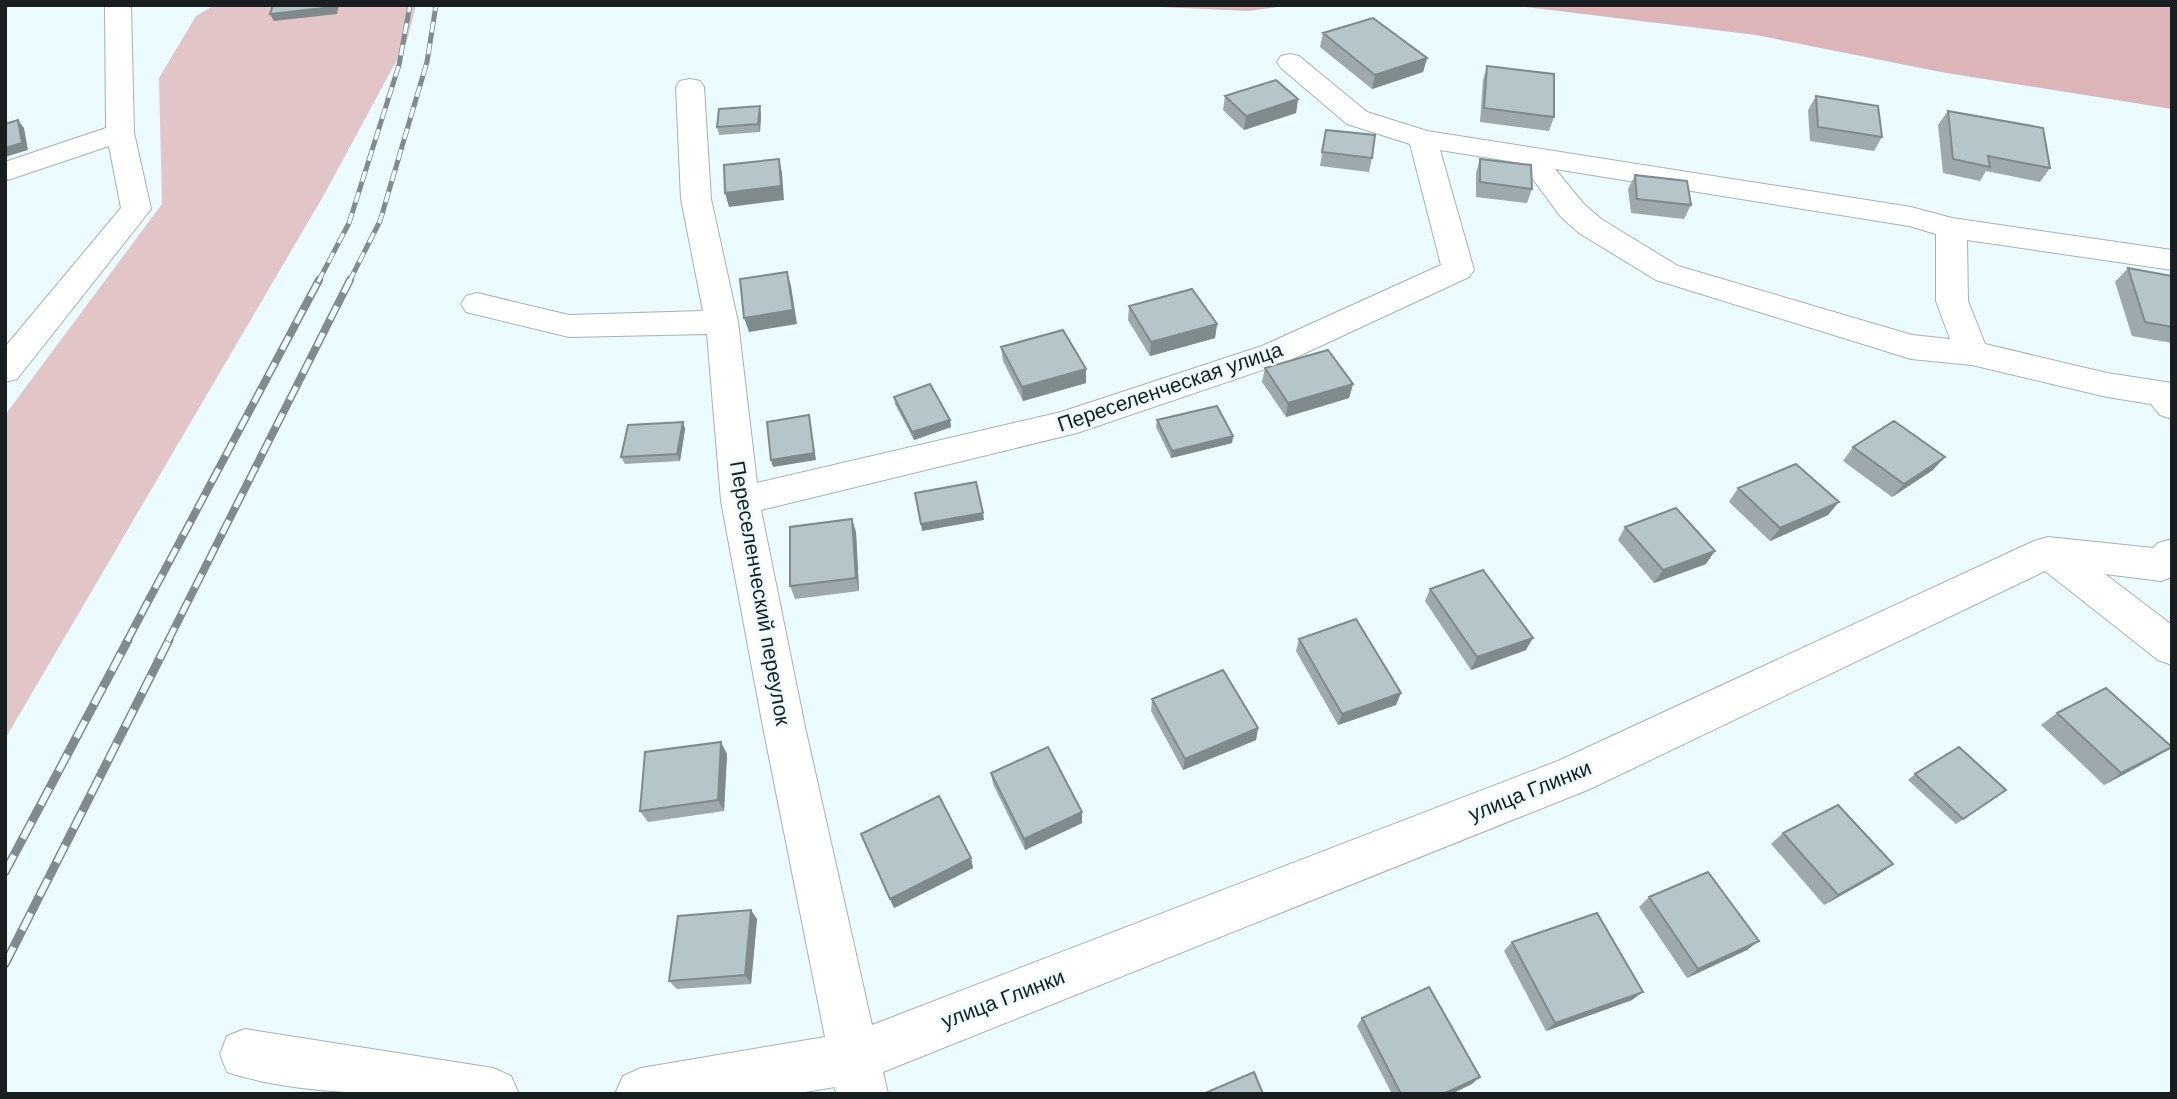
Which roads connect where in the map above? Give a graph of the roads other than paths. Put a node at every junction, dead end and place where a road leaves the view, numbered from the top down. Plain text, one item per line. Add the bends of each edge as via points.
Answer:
1 (118, 5) edge
2 (1290, 62) dead end
3 (690, 87) dead end
4 (120, 133) junction
5 (1423, 139) junction
6 (1529, 155) junction
7 (5, 172) edge
8 (1951, 228) junction
9 (2172, 260) edge
10 (477, 304) dead end
11 (722, 322) junction
12 (1972, 353) junction
13 (5, 370) edge
14 (2168, 398) edge
15 (740, 501) junction
16 (2048, 552) junction
17 (2172, 554) edge
18 (2172, 648) edge
19 (245, 1054) dead end
20 (858, 1076) edge
21 (494, 1094) edge
22 (641, 1094) edge

1 - 4 street
2 - 5 street via 1357,118
3 - 11 street, Переселенческий переулок via 695,199
4 - 7 street
4 - 13 street via 136,209
5 - 6 street
5 - 15 street, Переселенческая улица via 1458,270 1274,354 1064,424
6 - 8 street via 1911,217
6 - 12 street via 1590,226 1667,273 1911,347
8 - 9 street
8 - 12 street via 1952,301
10 - 11 street via 569,326
11 - 15 street, Переселенческий переулок
12 - 14 street
15 - 20 street, Переселенческий переулок
16 - 17 street via 2161,565
16 - 18 street
16 - 20 street, улица Глинки via 1574,775
19 - 21 street
20 - 22 street, улица Глинки

